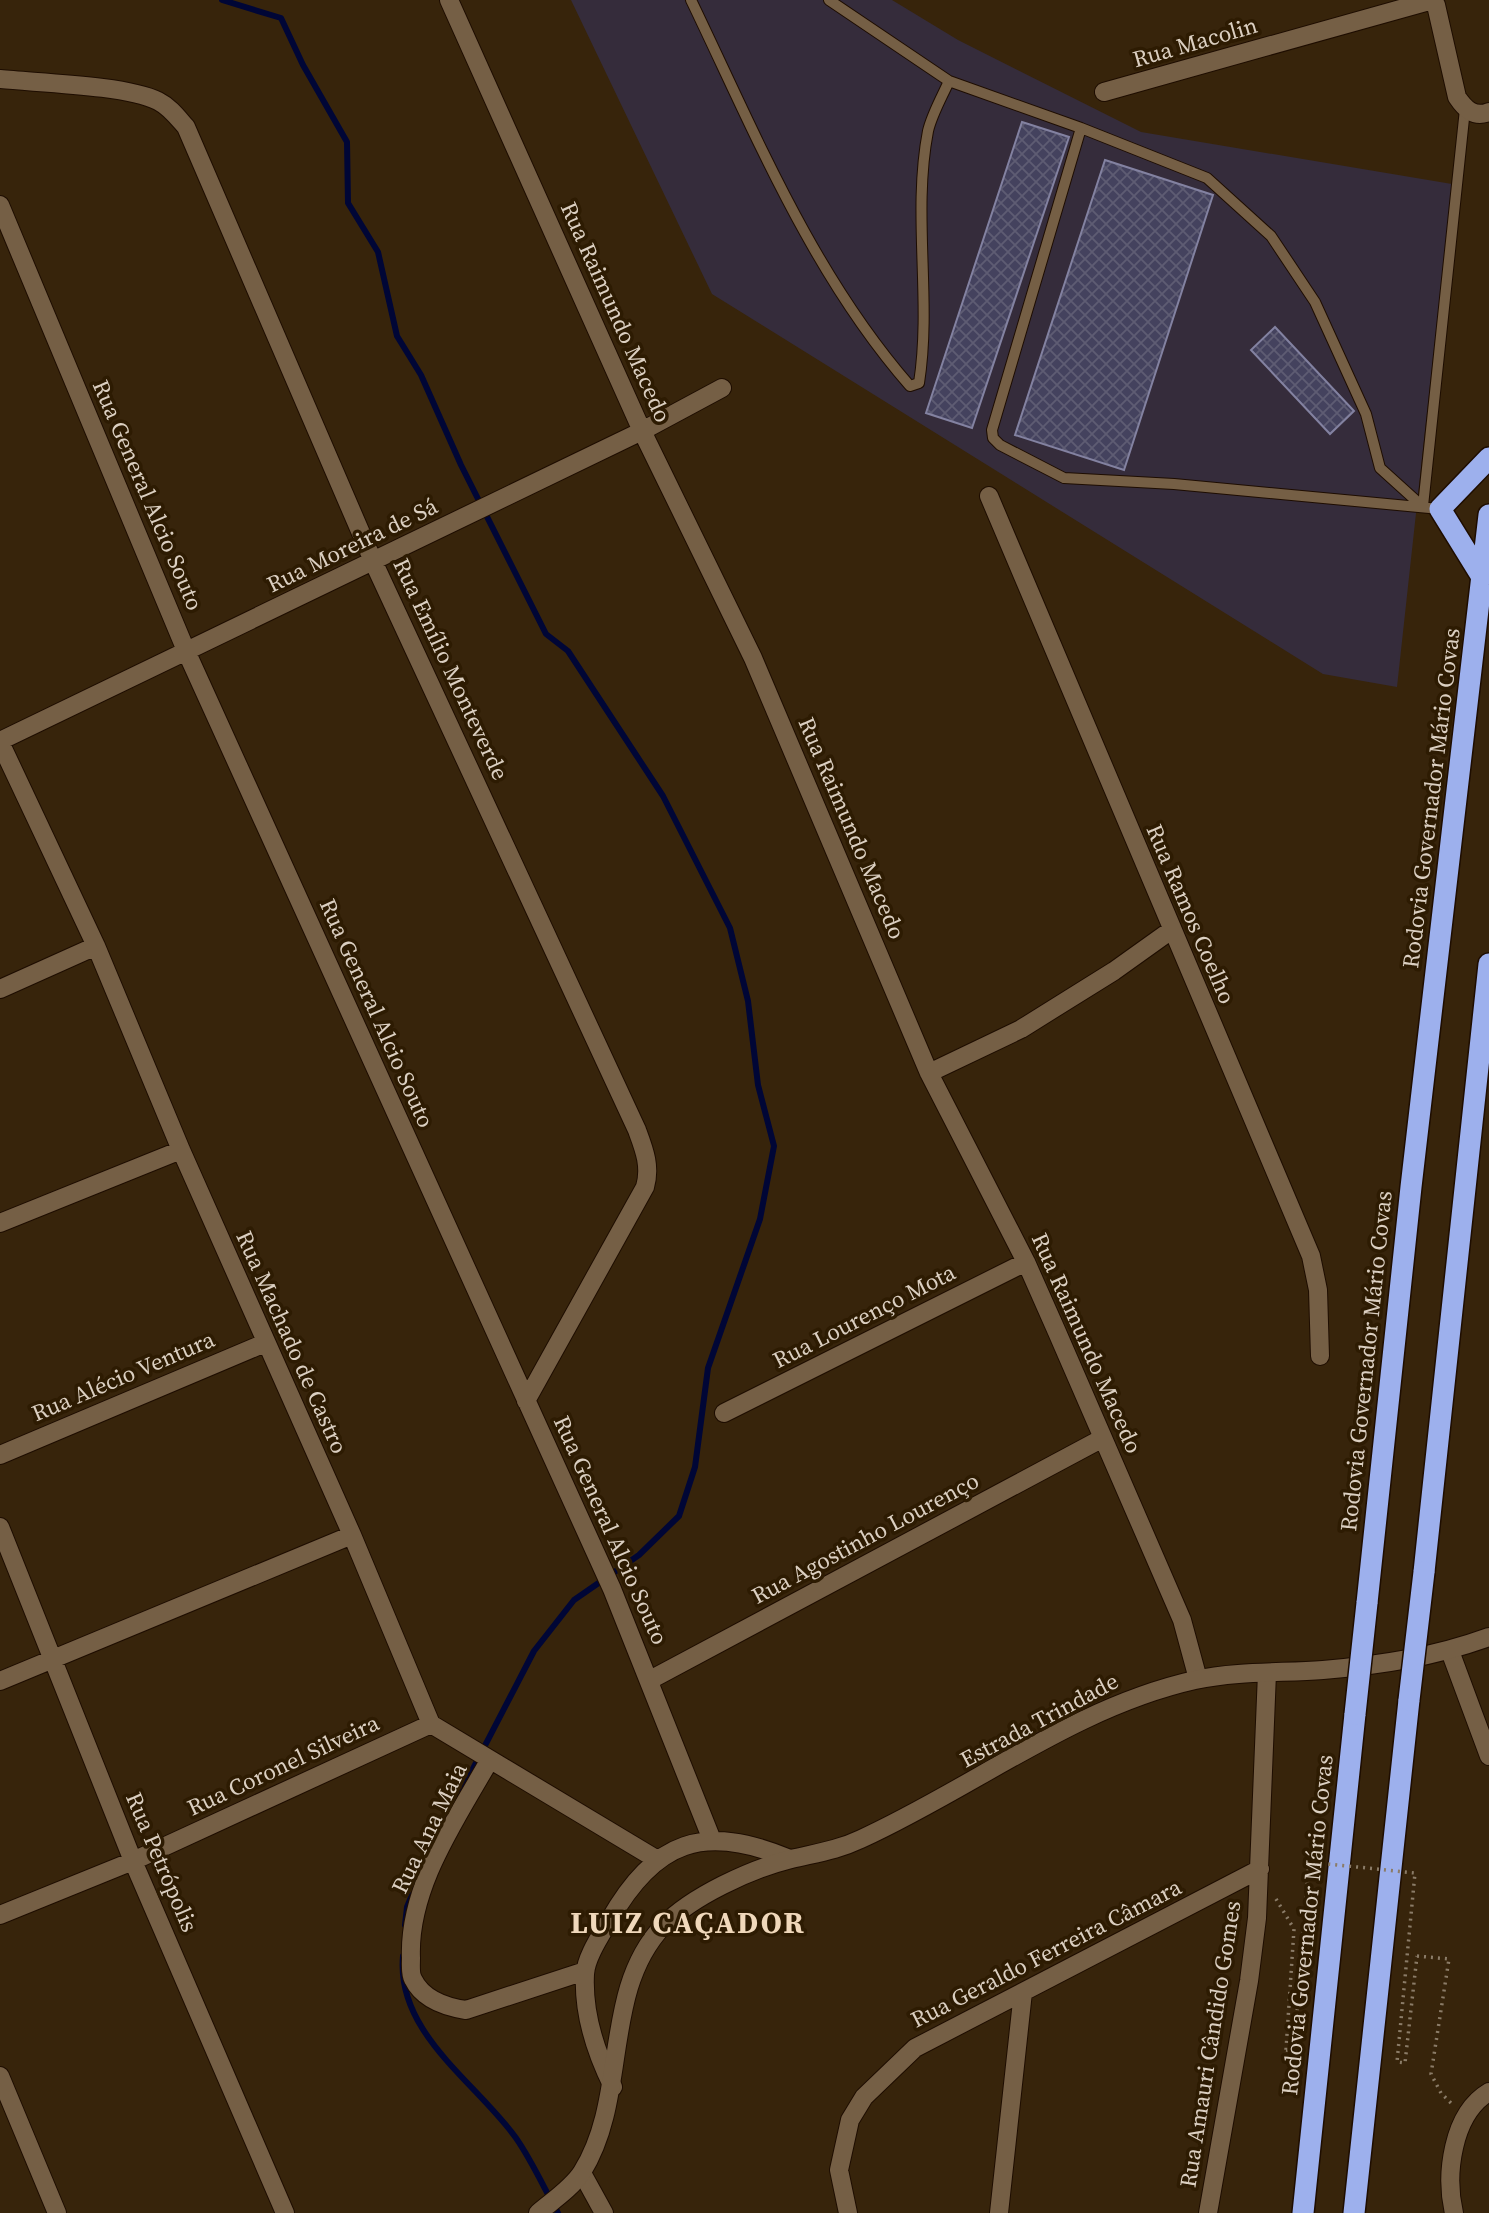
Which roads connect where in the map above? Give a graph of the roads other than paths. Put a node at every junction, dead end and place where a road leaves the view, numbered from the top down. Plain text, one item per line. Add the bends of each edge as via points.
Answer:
1 (449, 0) edge
2 (691, 0) edge
3 (829, 0) edge
4 (0, 79) edge
5 (949, 81) junction
6 (1104, 92) dead end
7 (1465, 109) junction
8 (1489, 112) edge
9 (1081, 128) junction
10 (0, 205) edge
11 (722, 388) dead end
12 (642, 431) junction
13 (1489, 458) edge
14 (989, 496) dead end
15 (1431, 508) junction
16 (1489, 515) edge
17 (373, 561) junction
18 (1482, 578) junction
19 (187, 653) junction
20 (0, 742) edge
21 (1170, 931) junction
22 (96, 946) junction
23 (1489, 964) edge
24 (0, 989) edge
25 (929, 1073) junction
26 (181, 1150) junction
27 (0, 1223) edge
28 (1026, 1262) junction
29 (265, 1343) junction
30 (1321, 1356) dead end
31 (526, 1401) junction
32 (724, 1413) dead end
33 (1103, 1438) junction
34 (0, 1455) edge
35 (0, 1527) edge
36 (352, 1535) junction
37 (1489, 1637) edge
38 (1450, 1651) junction
39 (53, 1659) junction
40 (1267, 1673) junction
41 (1198, 1679) junction
42 (650, 1680) junction
43 (0, 1681) edge
44 (431, 1724) junction
45 (481, 1756) junction
46 (1489, 1756) edge
47 (712, 1840) junction
48 (656, 1859) junction
49 (790, 1859) junction
50 (133, 1861) junction
51 (1260, 1870) junction
52 (0, 1915) edge
53 (585, 1972) junction
54 (1023, 1992) junction
55 (0, 2076) edge
56 (613, 2087) junction
57 (1489, 2092) edge
58 (582, 2173) junction
59 (540, 2211) edge
60 (57, 2213) edge
61 (285, 2213) edge
62 (604, 2213) edge
63 (848, 2213) edge
64 (999, 2213) edge
65 (1208, 2213) edge
66 (1304, 2213) edge
67 (1354, 2213) edge
68 (1454, 2213) edge

1 - 12 street, Rua Raimundo Macedo
2 - 5 lane via 799,225 875,346 910,386 919,383 924,350 922,202 929,129
3 - 5 lane
4 - 17 street, Rua Emílio Monteverde via 156,100 186,127
5 - 9 lane
6 - 7 street, Rua Macolin via 1429,1 1436,5 1457,97
7 - 8 street via 1476,114
7 - 15 lane, Rua Macolin
9 - 15 lane via 1207,178 1271,236 1315,302 1366,414 1380,468
9 - 15 lane via 993,438 1064,478
10 - 19 street, Rua General Alcio Souto
11 - 12 street, Rua Moreira de Sá
12 - 17 street, Rua Moreira de Sá
12 - 25 street, Rua Raimundo Macedo via 753,659
13 - 15 highway
14 - 21 street, Rua Ramos Coelho
15 - 18 highway
16 - 18 highway, Rodovia Governador Mário Covas
17 - 19 street, Rua Moreira de Sá
17 - 31 street, Rua Emílio Monteverde via 647,1156 645,1187
18 - 66 highway, Rodovia Governador Mário Covas, bridge via 1410,1200
19 - 20 street, Rua Moreira de Sá
19 - 31 street, Rua General Alcio Souto
20 - 22 street, Rua Machado de Castro
21 - 25 street via 1021,1028
21 - 30 street, Rua Ramos Coelho via 1311,1256 1318,1290
22 - 24 street
22 - 26 street, Rua Machado de Castro
23 - 67 highway, bridge
25 - 28 street, Rua Raimundo Macedo
26 - 27 street
26 - 29 street, Rua Machado de Castro
28 - 32 street, Rua Lourenço Mota
28 - 33 street, Rua Raimundo Macedo
29 - 34 street, Rua Alécio Ventura
29 - 36 street, Rua Machado de Castro
31 - 42 street, Rua General Alcio Souto
33 - 41 street, Rua Raimundo Macedo via 1182,1620
33 - 42 street, Rua Agostinho Lourenço
35 - 39 street, Rua Petrópolis
36 - 39 street
36 - 44 street, Rua Machado de Castro
37 - 38 street, Estrada Trindade
38 - 40 street, Estrada Trindade via 1396,1662
38 - 46 street
39 - 43 street
39 - 50 street, Rua Petrópolis
40 - 41 street, Estrada Trindade
40 - 51 street, Rua Amauri Cândido Gomes
41 - 49 street, Estrada Trindade via 1106,1708 914,1815 847,1846
42 - 47 street, Rua General Alcio Souto
44 - 45 street
44 - 50 street, Rua Coronel Silveira
45 - 48 street
45 - 53 street, Rua Ana Maia via 419,1896 410,1933 412,1978 429,1998 466,2010
47 - 48 street
47 - 49 street via 755,1844
48 - 53 street via 623,1895
49 - 56 street, Estrada Trindade via 718,1888 663,1926 647,1948 624,2003
50 - 52 street, Rua Coronel Silveira
50 - 61 street, Rua Petrópolis
51 - 54 street, Rua Geraldo Ferreira Câmara
51 - 65 street, Rua Amauri Cândido Gomes via 1249,1981
53 - 56 street via 598,2056
54 - 63 street, Rua Geraldo Ferreira Câmara via 915,2048 863,2097 841,2149 841,2190
54 - 64 street
55 - 60 street
56 - 58 street, Estrada Trindade
57 - 68 street via 1466,2116 1451,2170
58 - 59 street, Estrada Trindade
58 - 62 street

